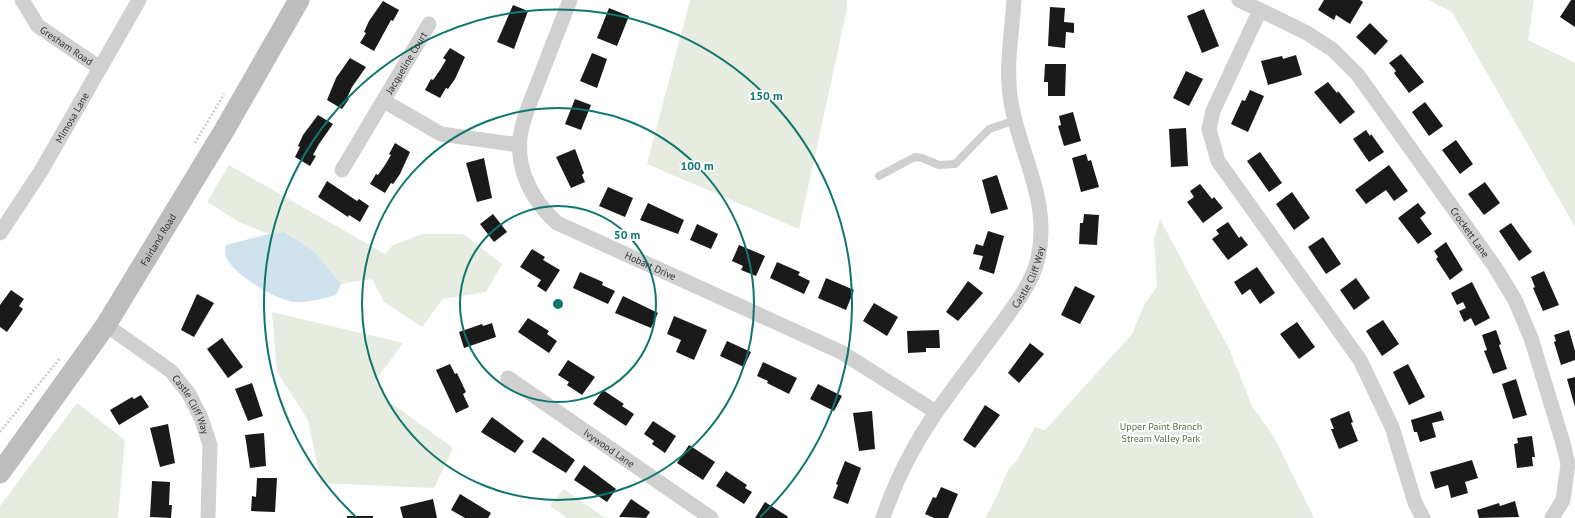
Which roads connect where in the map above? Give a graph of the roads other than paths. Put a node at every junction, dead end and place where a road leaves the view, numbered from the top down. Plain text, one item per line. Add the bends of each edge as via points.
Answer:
1 (22, 0) edge
2 (139, 0) edge
3 (299, 0) edge
4 (570, 0) edge
5 (1014, 0) edge
6 (1239, 0) edge
7 (1260, 10) junction
8 (429, 24) dead end
9 (100, 68) junction
10 (384, 101) junction
11 (1016, 120) junction
12 (519, 145) junction
13 (342, 170) dead end
14 (879, 176) dead end
15 (0, 233) edge
16 (106, 325) junction
17 (508, 378) dead end
18 (936, 412) junction
19 (1, 471) edge
20 (208, 518) edge
21 (711, 518) edge
22 (882, 518) edge
23 (1424, 518) edge
24 (1552, 518) edge

1 - 9 street, Gresham Road via 38,26
2 - 9 street, Mimosa Lane
3 - 16 main road, Fairland Road via 225,129
4 - 12 street, Hobart Drive via 523,121
5 - 11 street, Castle Cliff Way via 1008,79 1010,103
6 - 7 street, Crockett Lane
7 - 23 street via 1213,111 1209,129 1218,161 1360,360 1392,427 1415,504
7 - 24 street, Crockett Lane via 1307,33 1333,50 1358,75 1495,267 1515,300 1531,338 1568,464 1563,500
8 - 10 street, Jacqueline Court
9 - 15 street, Mimosa Lane via 41,171
10 - 12 street, Jacqueline Court via 441,134
10 - 13 street, Jacqueline Court
11 - 14 lane via 989,129 955,164 939,165 915,157
11 - 18 street, Castle Cliff Way via 1038,201 1042,227 1038,258 1029,282 1008,314
12 - 18 street, Hobart Drive via 522,168 531,192 542,210 557,224 841,352
16 - 19 main road, Fairland Road
16 - 20 street, Castle Cliff Way via 171,371 189,394 201,418 210,446
17 - 21 street, Ivywood Lane
18 - 22 street, Castle Cliff Way via 893,488

